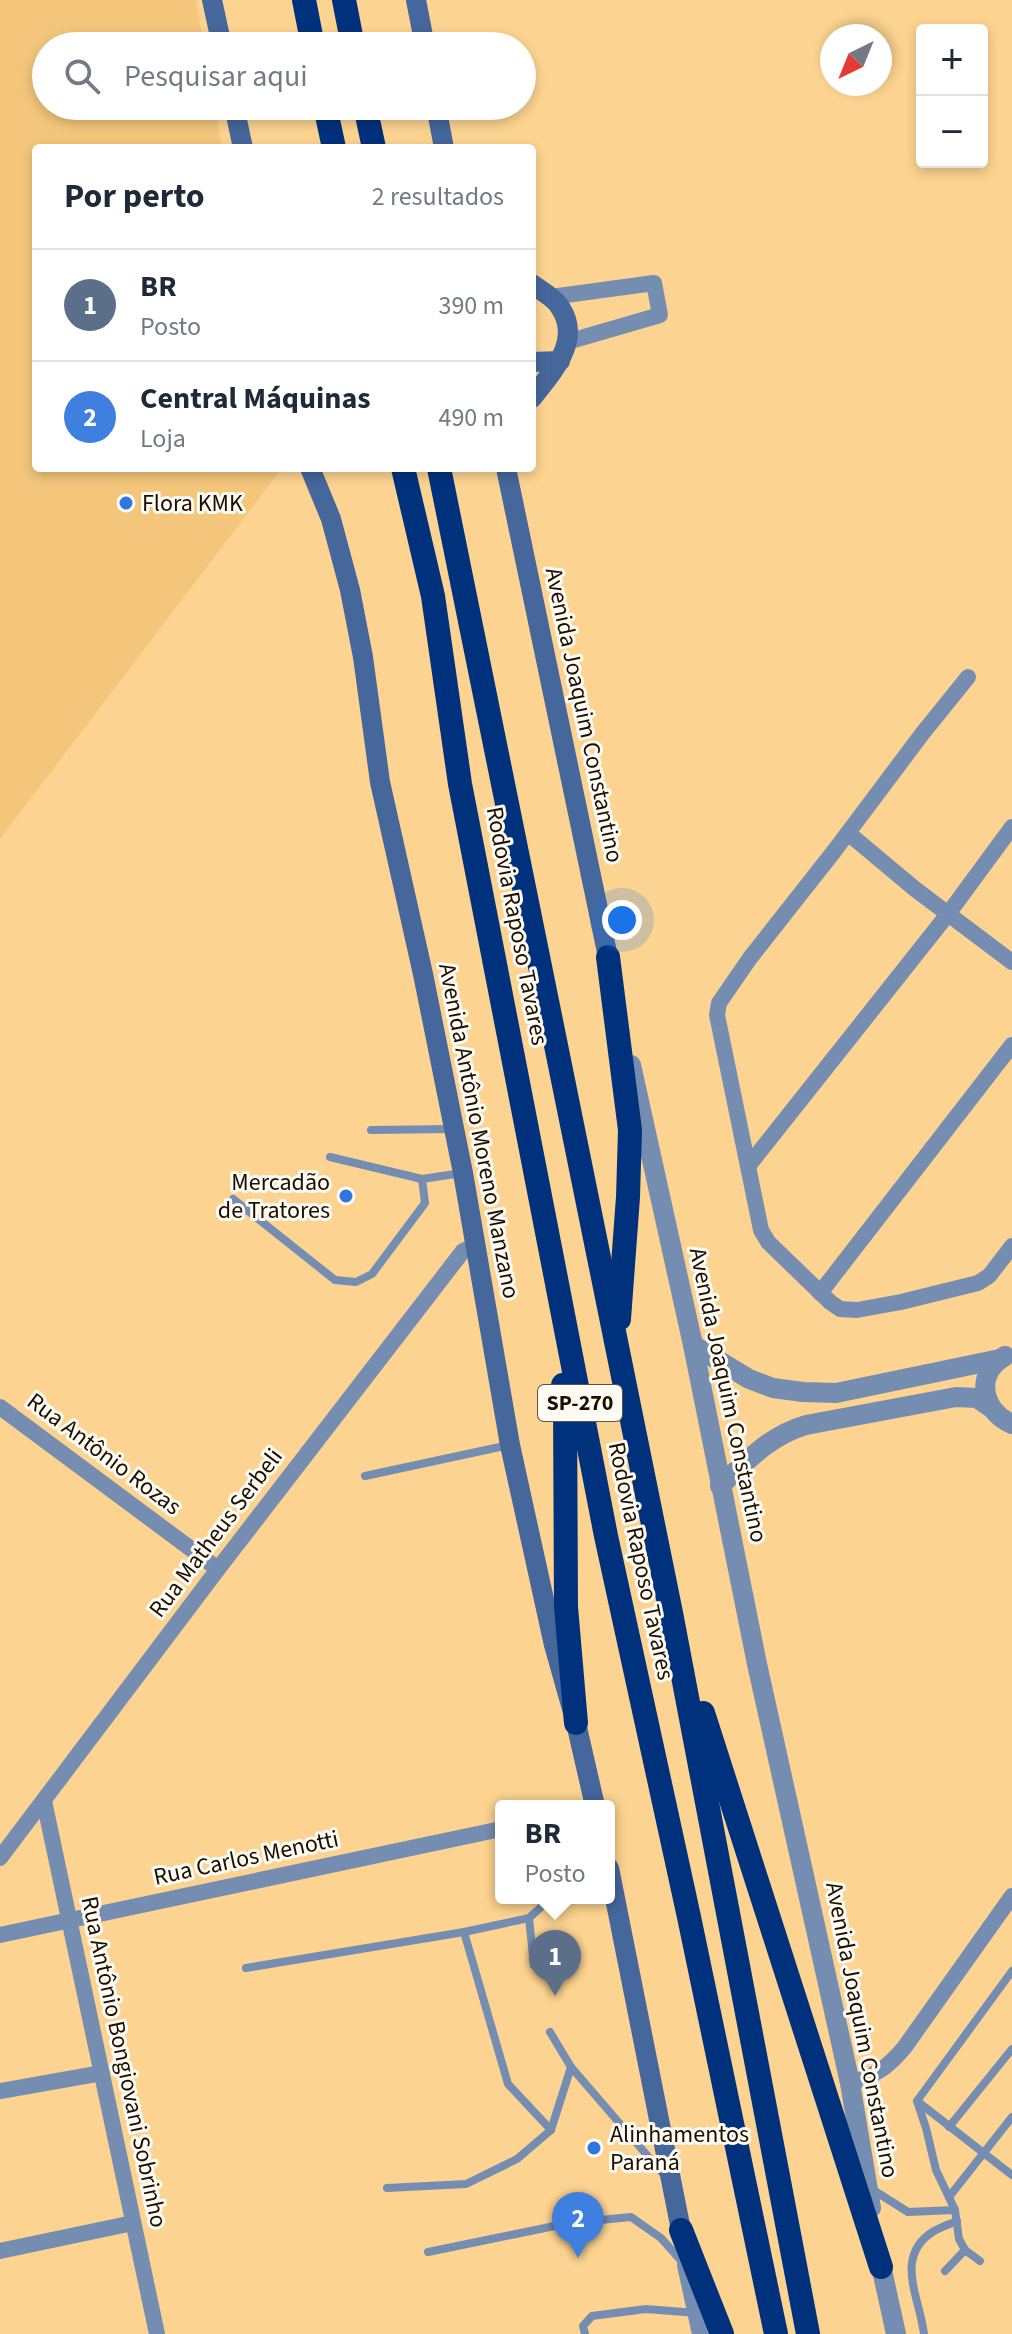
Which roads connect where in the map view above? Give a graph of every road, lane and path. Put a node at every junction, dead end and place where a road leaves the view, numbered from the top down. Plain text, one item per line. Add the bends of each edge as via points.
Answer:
1 (212, 0) edge
2 (304, 0) edge
3 (344, 0) edge
4 (416, 0) edge
5 (219, 32) edge
6 (310, 32) edge
7 (350, 32) edge
8 (422, 32) edge
9 (237, 120) edge
10 (328, 120) edge
11 (368, 120) edge
12 (439, 120) edge
13 (242, 144) edge
14 (333, 144) edge
15 (373, 144) edge
16 (443, 144) edge
17 (538, 290) edge
18 (564, 352) junction
19 (536, 361) edge
20 (536, 392) edge
21 (312, 472) edge
22 (404, 472) edge
23 (440, 472) edge
24 (507, 472) edge
25 (968, 677) dead end
26 (1012, 827) edge
27 (848, 833) junction
28 (948, 914) junction
29 (608, 957) junction
30 (1012, 962) edge
31 (1012, 1045) edge
32 (453, 1129) junction
33 (371, 1130) dead end
34 (330, 1157) dead end
35 (533, 1160) junction
36 (749, 1165) junction
37 (463, 1173) junction
38 (422, 1179) junction
39 (233, 1199) dead end
40 (476, 1245) junction
41 (1012, 1246) edge
42 (820, 1293) junction
43 (693, 1345) junction
44 (617, 1350) junction
45 (1006, 1356) edge
46 (0, 1407) edge
47 (990, 1407) junction
48 (1012, 1424) edge
49 (510, 1445) junction
50 (365, 1476) dead end
51 (720, 1486) junction
52 (218, 1569) junction
53 (671, 1613) junction
54 (576, 1723) junction
55 (594, 1800) edge
56 (44, 1801) junction
57 (495, 1830) edge
58 (0, 1858) edge
59 (1012, 1896) edge
60 (615, 1898) edge
61 (544, 1904) edge
62 (529, 1918) junction
63 (69, 1920) junction
64 (464, 1932) junction
65 (0, 1935) edge
66 (534, 1965) dead end
67 (246, 1968) dead end
68 (1012, 1971) edge
69 (550, 2032) dead end
70 (1012, 2049) edge
71 (571, 2067) junction
72 (102, 2073) junction
73 (850, 2083) junction
74 (0, 2091) edge
75 (917, 2101) junction
76 (1012, 2117) edge
77 (949, 2127) junction
78 (551, 2130) junction
79 (984, 2153) junction
80 (1012, 2175) edge
81 (671, 2183) junction
82 (867, 2186) junction
83 (387, 2188) dead end
84 (949, 2197) junction
85 (955, 2210) junction
86 (957, 2221) junction
87 (133, 2223) junction
88 (681, 2230) junction
89 (965, 2250) junction
90 (0, 2251) edge
91 (428, 2252) dead end
92 (980, 2261) dead end
93 (687, 2267) junction
94 (881, 2267) junction
95 (945, 2271) dead end
96 (697, 2313) junction
97 (157, 2334) edge
98 (585, 2334) edge
99 (702, 2334) edge
100 (722, 2334) edge
101 (776, 2334) edge
102 (808, 2334) edge
103 (896, 2334) edge
104 (924, 2334) edge

1 - 5 main road
2 - 6 highway
3 - 7 highway
4 - 8 main road
9 - 13 main road
10 - 14 highway
11 - 15 highway
12 - 16 main road
17 - 18 main road via 565,317
17 - 18 street via 654,283 660,315
18 - 19 main road
18 - 20 main road
21 - 32 main road, Avenida Antônio Moreno Manzano via 350,590 380,782
22 - 35 highway, Rodovia Raposo Tavares / SP-270 via 433,596 460,784
23 - 44 highway, Rodovia Raposo Tavares / SP-270
24 - 29 main road, Avenida Joaquim Constantino
25 - 27 street
26 - 28 street
27 - 28 street
27 - 36 street via 744,966 717,1009
28 - 30 street
28 - 36 street
29 - 43 street, Avenida Joaquim Constantino
29 - 44 highway via 630,1130
31 - 42 street
32 - 33 lane
32 - 37 main road, Avenida Antônio Moreno Manzano
34 - 38 lane
35 - 54 highway via 565,1399 566,1607
35 - 101 highway, Rodovia Raposo Tavares / SP-270 via 606,1536
36 - 42 street via 765,1239
37 - 38 lane
37 - 40 main road, Avenida Antônio Moreno Manzano
38 - 39 lane via 425,1203 372,1274 356,1282 335,1280
40 - 49 main road, Avenida Antônio Moreno Manzano
40 - 52 street, Rua Matheus Serbeli via 463,1251
41 - 42 street via 985,1280 901,1302 848,1310
43 - 45 street via 749,1379 803,1392 836,1393
43 - 51 street, Avenida Joaquim Constantino
44 - 53 highway, Rodovia Raposo Tavares / SP-270
45 - 47 street via 986,1381
46 - 52 street, Rua Antônio Rozas
47 - 48 street
47 - 51 street via 977,1398 956,1397 785,1431
49 - 50 lane
49 - 54 main road, Avenida Antônio Moreno Manzano
51 - 73 street, Avenida Joaquim Constantino
52 - 56 street, Rua Matheus Serbeli
53 - 94 highway
53 - 102 highway, Rodovia Raposo Tavares / SP-270
54 - 55 main road, Avenida Antônio Moreno Manzano
56 - 58 street, Rua Matheus Serbeli
56 - 63 street, Rua Antônio Bongiovani Sobrinho
57 - 63 street, Rua Carlos Menotti
59 - 73 street via 888,2067
60 - 81 main road
61 - 62 lane
62 - 64 lane
62 - 66 lane
63 - 65 street, Rua Carlos Menotti
63 - 72 street, Rua Antônio Bongiovani Sobrinho
64 - 67 lane
64 - 78 lane via 508,2084
68 - 75 lane
69 - 71 lane
70 - 77 lane
71 - 78 lane
71 - 81 lane
72 - 74 street
72 - 87 street, Rua Antônio Bongiovani Sobrinho
73 - 82 street, Avenida Joaquim Constantino
75 - 77 lane
75 - 84 lane
76 - 79 lane
77 - 79 lane
78 - 83 lane via 517,2159 466,2184
79 - 80 lane
79 - 84 lane
81 - 88 main road
82 - 85 lane via 908,2212
82 - 94 street, Avenida Joaquim Constantino
84 - 85 lane
85 - 86 lane
86 - 89 lane
86 - 104 lane via 932,2232 913,2253 910,2277
87 - 90 street
87 - 97 street, Rua Antônio Bongiovani Sobrinho
88 - 93 street
88 - 100 highway
89 - 92 lane
89 - 95 lane
91 - 93 lane via 569,2223 631,2217 661,2238
93 - 96 street
94 - 103 street, Avenida Joaquim Constantino
96 - 98 lane via 646,2309 592,2316 583,2326
96 - 99 street

